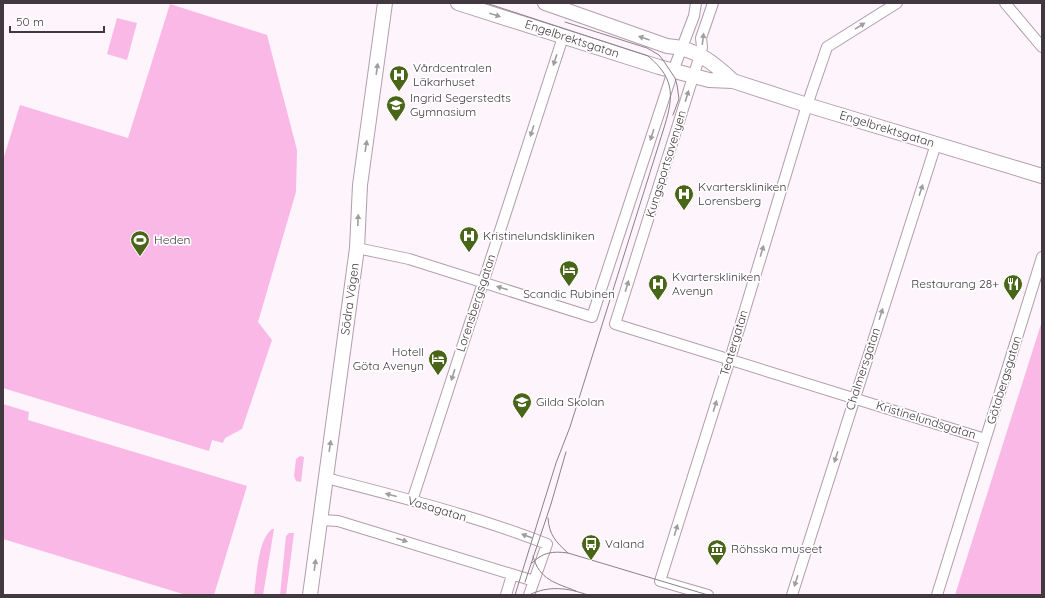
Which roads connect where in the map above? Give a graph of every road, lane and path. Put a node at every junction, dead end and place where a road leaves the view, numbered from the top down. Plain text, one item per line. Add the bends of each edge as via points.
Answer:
1 (385, 3) edge
2 (458, 3) edge
3 (545, 3) edge
4 (696, 3) edge
5 (713, 3) edge
6 (897, 3) edge
7 (1005, 3) edge
8 (563, 36) junction
9 (681, 47) junction
10 (1042, 47) edge
11 (700, 55) junction
12 (673, 71) junction
13 (693, 76) junction
14 (733, 81) junction
15 (807, 105) junction
16 (936, 144) junction
17 (1042, 176) edge
18 (357, 248) junction
19 (1042, 257) edge
20 (483, 282) junction
21 (615, 324) joint
22 (730, 359) junction
23 (854, 398) junction
24 (986, 439) junction
25 (326, 478) junction
26 (412, 501) junction
27 (321, 520) junction
28 (512, 575) junction
29 (534, 581) junction
30 (310, 595) edge
31 (506, 595) edge
32 (530, 595) edge
33 (708, 595) edge
34 (792, 595) edge
35 (937, 595) edge

18 -> 1 street, Södra Vägen via 360,185
2 -> 8 street, Engelbrektsgatan
9 -> 3 street, Engelbrektsgatan via 667,46
4 - 9 street, Kungsportsavenyen
11 -> 5 street, Kungsportsavenyen via 702,38
15 -> 6 street, Teatergatan via 827,47
7 - 10 street
8 - 12 street, Engelbrektsgatan
8 -> 20 street, Lorensbergsgatan
9 - 11 street, Engelbrektsgatan
9 - 12 street, Kungsportsavenyen
11 - 13 street, Kungsportsavenyen
11 - 14 street, Engelbrektsgatan via 715,64
12 - 13 street, Engelbrektsgatan
12 -> 20 street, Kungsportsavenyen via 592,317
13 - 14 street, Engelbrektsgatan
21 -> 13 street, Kungsportsavenyen
14 - 15 street, Engelbrektsgatan
15 - 16 street, Engelbrektsgatan
22 -> 15 street, Teatergatan
16 - 17 street, Engelbrektsgatan
23 -> 16 street, Chalmersgatan
18 - 20 street via 409,259
25 -> 18 street, Södra Vägen
19 - 24 street, Götabergsgatan
20 -> 26 street, Lorensbergsgatan
21 - 22 street, Kristinelundsgatan
22 - 23 street, Kristinelundsgatan
33 -> 22 street, Teatergatan via 660,581
23 - 24 street, Kristinelundsgatan
23 -> 34 street, Chalmersgatan
24 - 35 street, Götabergsgatan
26 -> 25 street, Vasagatan
25 - 27 street, Södra Vägen
29 -> 26 street, Vasagatan via 547,544
27 -> 28 street via 338,521
30 -> 27 street, Södra Vägen
28 - 29 street
28 - 31 street
29 - 32 street

